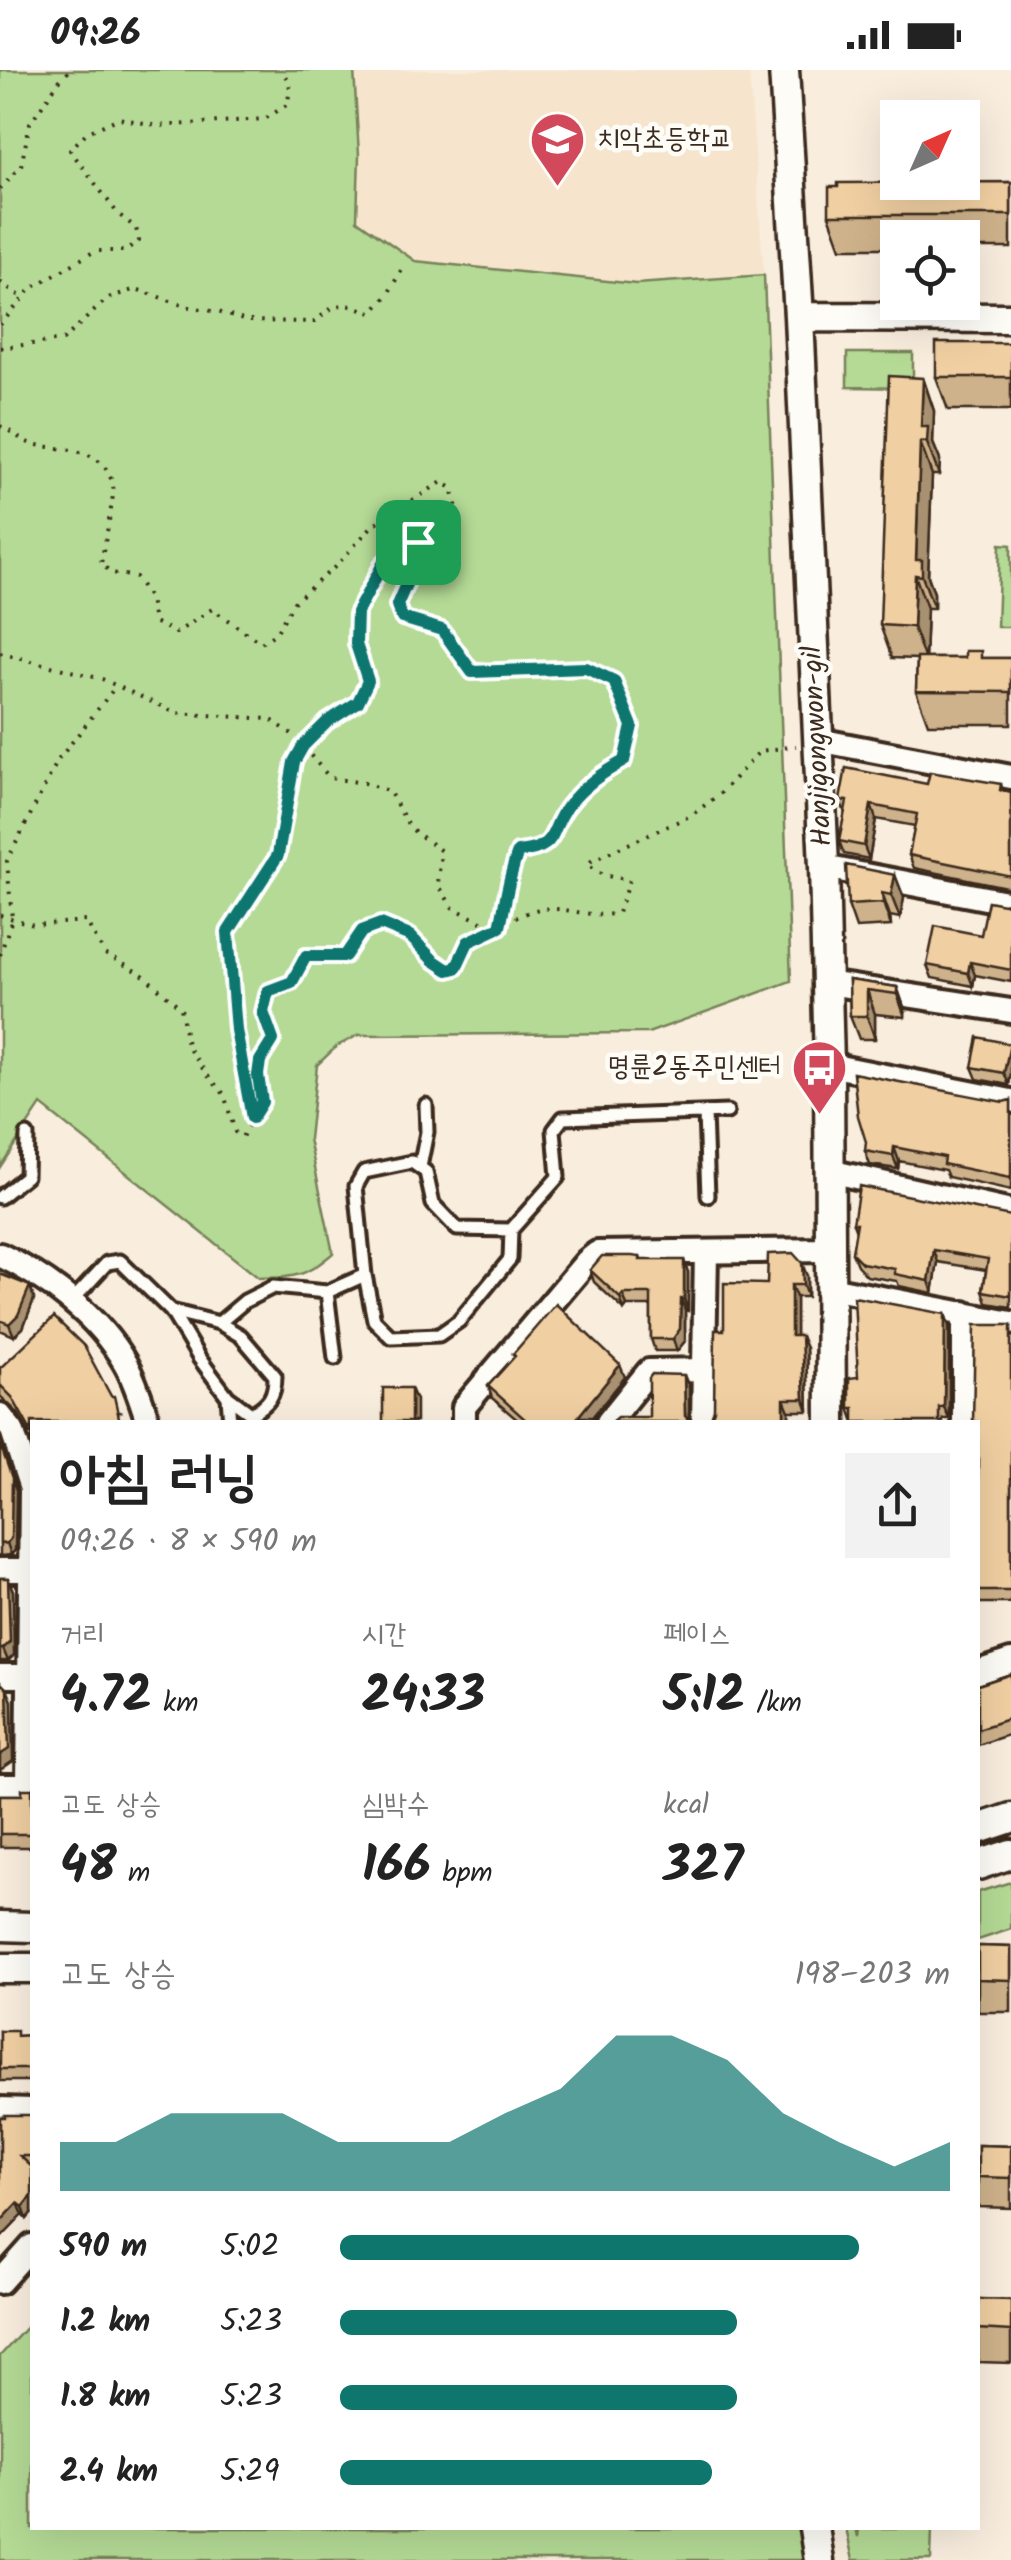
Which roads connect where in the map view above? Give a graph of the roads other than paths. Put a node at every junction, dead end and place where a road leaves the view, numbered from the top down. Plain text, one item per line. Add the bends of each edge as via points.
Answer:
1 (784, 70) edge
2 (799, 317) junction
3 (1011, 318) edge
4 (810, 742) junction
5 (1011, 776) edge
6 (824, 867) junction
7 (1011, 903) edge
8 (827, 984) junction
9 (1011, 1010) edge
10 (829, 1065) junction
11 (1011, 1101) edge
12 (426, 1105) dead end
13 (727, 1112) dead end
14 (704, 1114) junction
15 (27, 1136) dead end
16 (420, 1167) junction
17 (829, 1171) junction
18 (708, 1196) dead end
19 (0, 1197) edge
20 (1011, 1212) edge
21 (511, 1230) junction
22 (830, 1250) junction
23 (706, 1252) junction
24 (0, 1255) edge
25 (365, 1276) junction
26 (830, 1288) junction
27 (327, 1292) junction
28 (64, 1308) junction
29 (171, 1311) junction
30 (964, 1313) junction
31 (220, 1322) junction
32 (1011, 1323) edge
33 (335, 1358) dead end
34 (704, 1370) junction
35 (228, 1397) junction
36 (0, 1415) edge
37 (147, 1420) edge
38 (230, 1420) edge
39 (464, 1420) edge
40 (610, 1420) edge
41 (703, 1420) edge
42 (830, 1420) edge
43 (964, 1420) edge
44 (30, 1485) edge
45 (0, 1570) edge
46 (30, 1570) edge
47 (30, 1605) edge
48 (1011, 1662) edge
49 (980, 1671) edge
50 (0, 1676) edge
51 (28, 1676) junction
52 (0, 1786) edge
53 (30, 1786) edge
54 (1011, 1818) edge
55 (980, 1828) edge
56 (1011, 1854) edge
57 (980, 1864) edge
58 (0, 1926) edge
59 (30, 1927) edge
60 (0, 1968) edge
61 (30, 1968) edge
62 (0, 2109) edge
63 (30, 2110) edge
64 (30, 2248) edge
65 (0, 2282) edge
66 (814, 2530) edge
67 (819, 2560) edge

1 - 2 street, Hanjigongwon-gil
2 - 3 street
2 - 4 street, Hanjigongwon-gil
4 - 5 street
4 - 6 street, Hanjigongwon-gil
6 - 7 street
6 - 8 street, Hanjigongwon-gil
8 - 9 street
8 - 10 street, Hanjigongwon-gil
10 - 11 street
10 - 17 street, Hanjigongwon-gil
12 - 16 lane
13 - 14 lane
14 - 18 lane
14 - 21 lane via 563,1118 554,1130 558,1177
15 - 19 lane via 26,1176
16 - 21 lane via 434,1204 456,1229
16 - 25 lane via 412,1162 364,1172 356,1186
17 - 20 street
17 - 22 street, Hanjigongwon-gil
21 - 25 lane via 510,1259 459,1322 439,1336 391,1337 374,1320
22 - 23 street
22 - 26 street, Hanjigongwon-gil
23 - 34 street
23 - 39 street via 597,1253 464,1406
24 - 28 street via 28,1268
25 - 27 lane
26 - 30 street
26 - 42 street, Hanjigongwon-gil
27 - 31 lane via 273,1287
27 - 33 lane
28 - 29 lane via 107,1263 120,1262
28 - 37 street via 98,1325 126,1364
29 - 31 lane
29 - 35 lane
30 - 32 street
30 - 43 street
31 - 35 lane via 275,1376 275,1393 251,1414
34 - 40 street via 649,1370
34 - 41 street
35 - 38 lane
36 - 44 street via 12,1430
45 - 46 street
47 - 51 street
48 - 49 street
50 - 51 street
51 - 53 street
52 - 53 street
54 - 55 street
56 - 57 street
58 - 59 street
60 - 61 street
62 - 63 street
64 - 65 street
66 - 67 street

